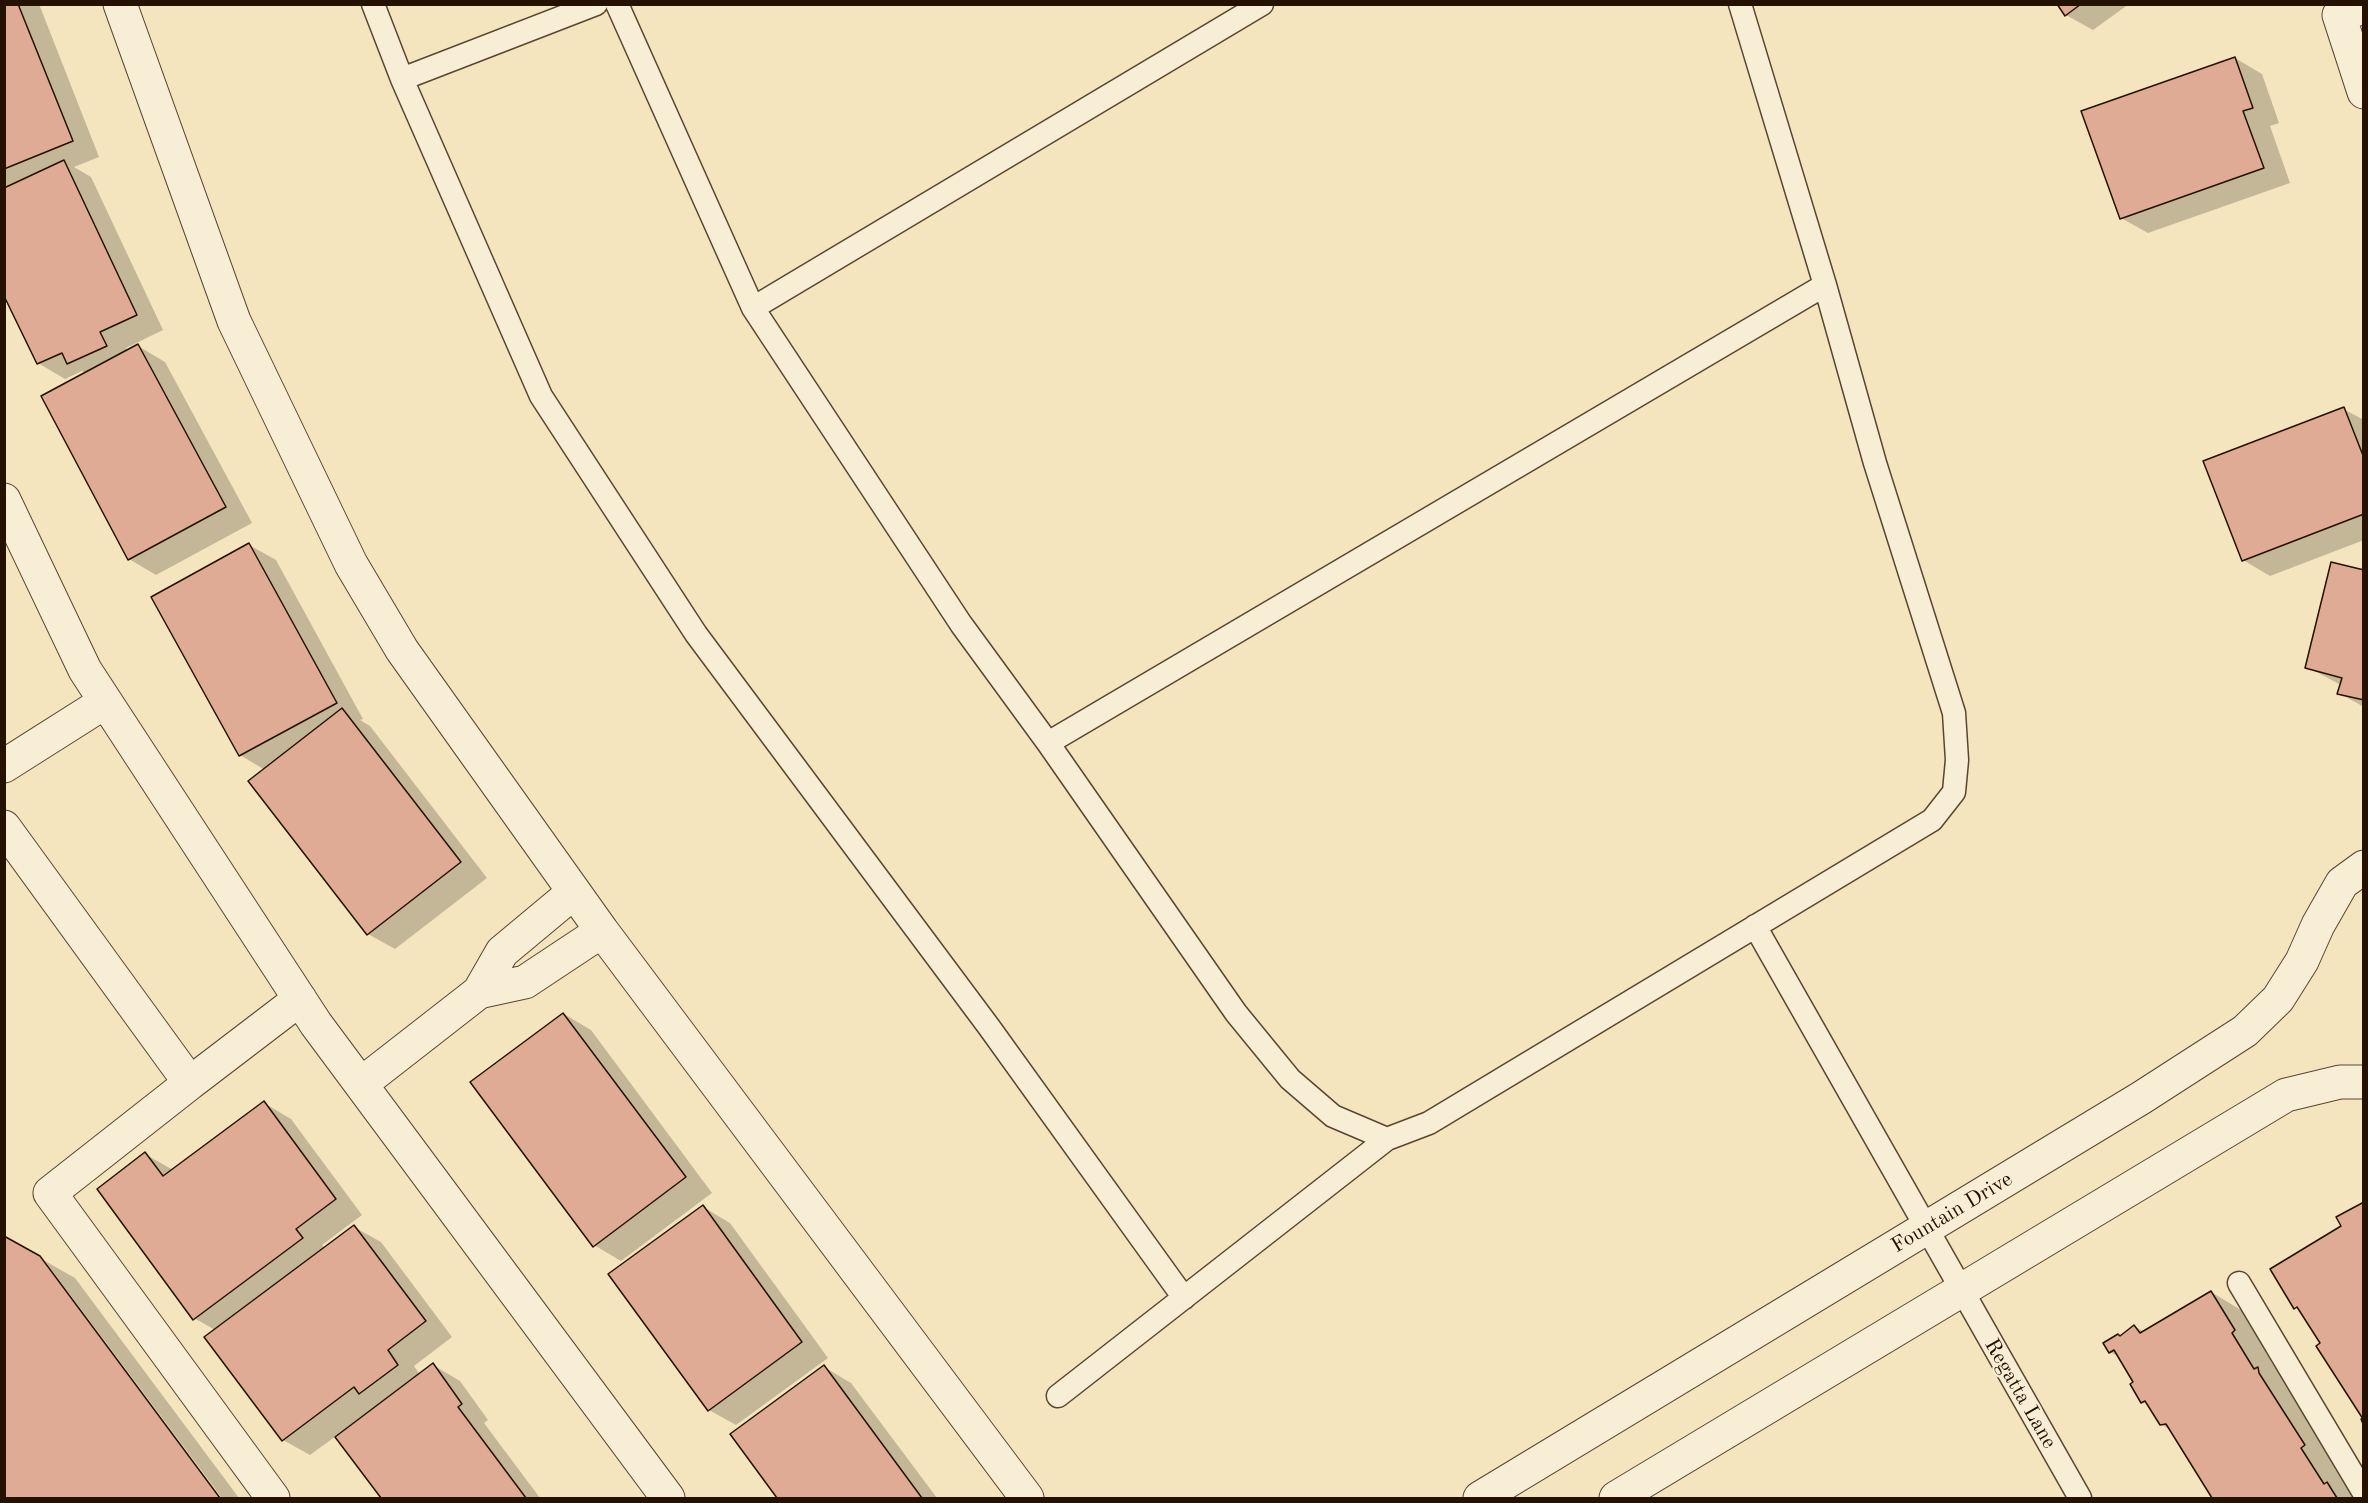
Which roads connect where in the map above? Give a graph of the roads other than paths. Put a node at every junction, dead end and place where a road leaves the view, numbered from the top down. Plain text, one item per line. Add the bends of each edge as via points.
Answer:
1 (120, 4) edge
2 (373, 4) edge
3 (596, 4) edge
4 (617, 4) edge
5 (1262, 4) edge
6 (1740, 4) edge
7 (2364, 8) edge
8 (402, 79) junction
9 (2364, 92) edge
10 (1826, 285) junction
11 (753, 308) junction
12 (4, 500) edge
13 (105, 702) junction
14 (1048, 743) junction
15 (4, 766) edge
16 (4, 827) edge
17 (2364, 867) edge
18 (574, 892) junction
19 (1755, 926) junction
20 (602, 931) junction
21 (478, 992) junction
22 (300, 999) junction
23 (2364, 1082) edge
24 (190, 1083) junction
25 (361, 1084) junction
26 (1387, 1139) junction
27 (1926, 1228) junction
28 (2239, 1283) dead end
29 (1960, 1290) junction
30 (1184, 1298) junction
31 (1058, 1396) dead end
32 (2364, 1493) edge
33 (273, 1498) edge
34 (668, 1498) edge
35 (1027, 1498) edge
36 (1480, 1498) edge
37 (1616, 1498) edge
38 (2080, 1498) edge

1 - 18 street via 234,321 351,564 402,650
2 - 8 lane
3 - 8 lane
4 - 11 lane
5 - 11 lane
6 - 10 lane
7 - 9 street via 2339,15
8 - 30 lane via 541,396 696,634 989,1027
10 - 14 lane
10 - 19 lane via 1875,463 1954,713 1958,759 1954,792 1932,820
11 - 14 lane via 961,624
12 - 13 street via 85,670
13 - 15 street
13 - 22 street
14 - 26 lane via 1236,1013 1290,1079 1333,1116
16 - 24 street
17 - 27 street, Fountain Drive via 2342,883 2278,999 2245,1031
18 - 20 street
18 - 21 street via 502,952
19 - 26 lane via 1429,1123
19 - 27 lane, Regatta Lane
20 - 21 street via 525,982
20 - 35 street
21 - 25 street
22 - 24 street
22 - 25 street
23 - 29 street via 2340,1082 2286,1095
24 - 33 street via 50,1193
25 - 34 street
26 - 30 lane
27 - 29 lane, Regatta Lane
27 - 36 street, Fountain Drive
28 - 32 lane
29 - 37 street
29 - 38 lane, Regatta Lane
30 - 31 lane

